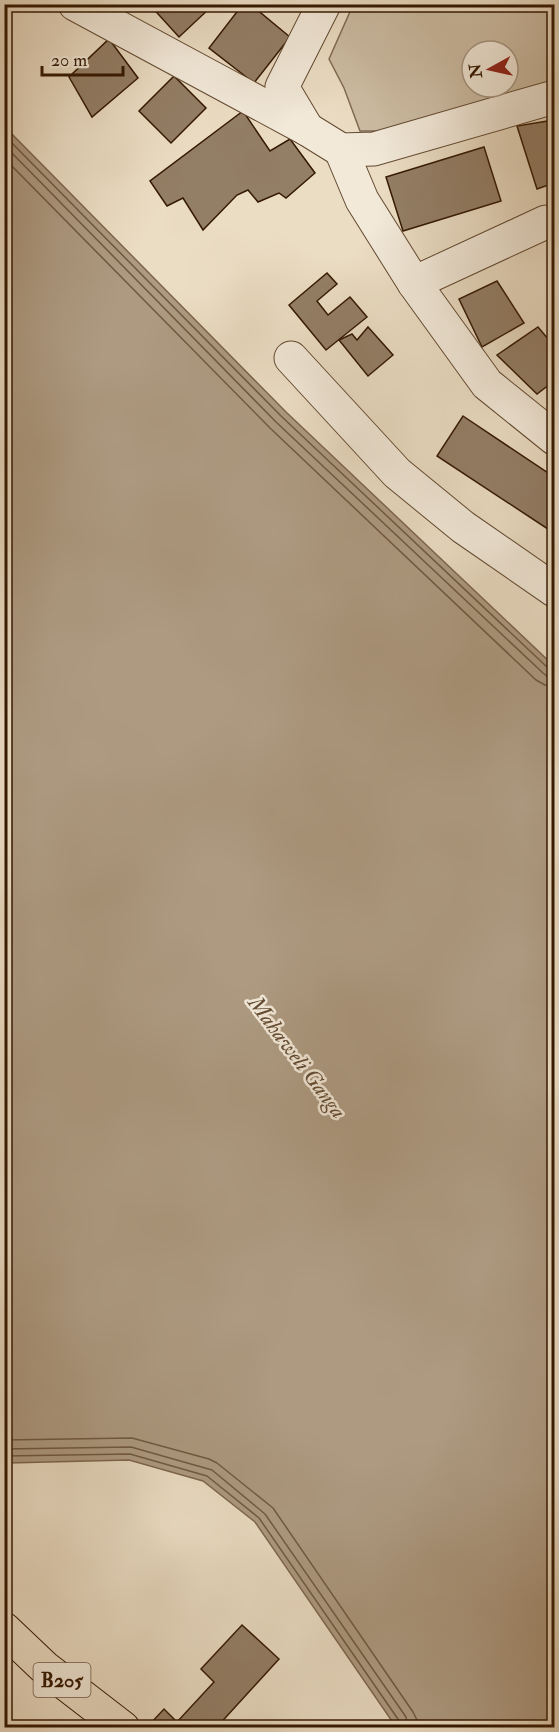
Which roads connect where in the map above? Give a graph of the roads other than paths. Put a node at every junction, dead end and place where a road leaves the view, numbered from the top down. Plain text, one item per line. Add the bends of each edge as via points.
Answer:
1 (75, 4) edge
2 (324, 4) edge
3 (555, 97) edge
4 (307, 129) junction
5 (340, 150) junction
6 (555, 224) edge
7 (414, 284) junction
8 (291, 358) dead end
9 (555, 438) edge
10 (555, 590) edge
11 (4, 1629) edge
12 (123, 1728) edge

1 - 4 street
2 - 4 street via 282,87
3 - 5 street via 374,149
4 - 5 street
5 - 7 street via 362,200
6 - 7 street via 546,222
7 - 9 street via 487,384
8 - 10 street via 397,474 463,527
11 - 12 main road, B205 via 44,1667

